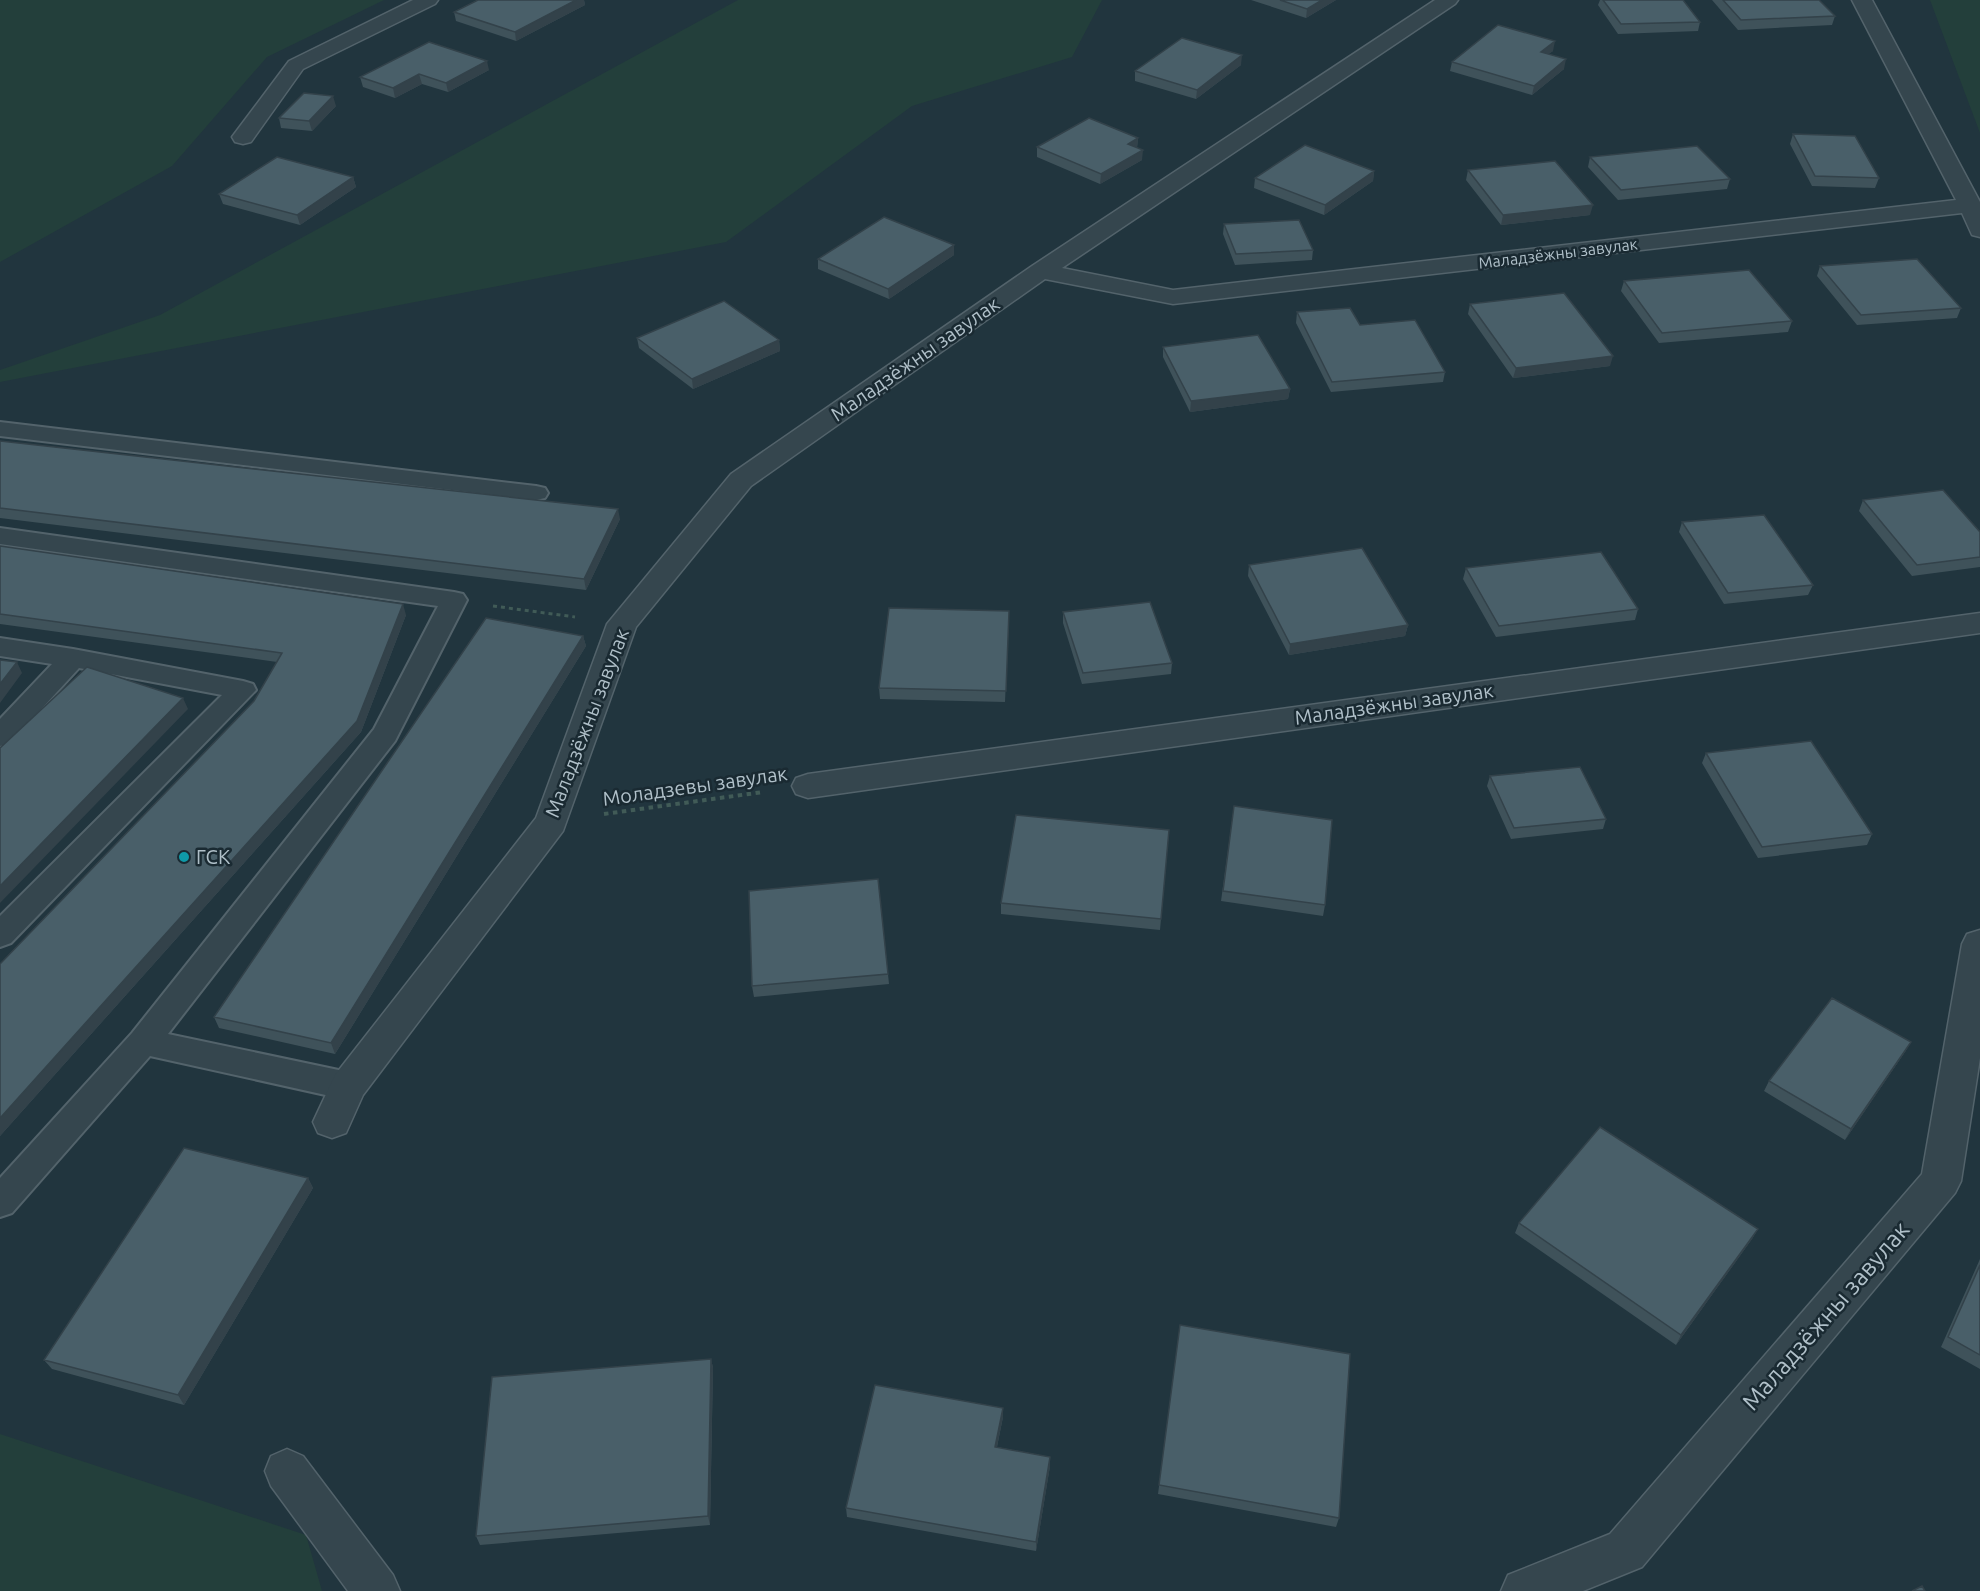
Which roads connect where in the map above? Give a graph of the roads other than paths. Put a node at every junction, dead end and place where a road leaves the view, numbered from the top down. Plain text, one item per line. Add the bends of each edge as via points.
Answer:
1 (428, 0) edge
2 (1448, 0) edge
3 (1862, 0) edge
4 (243, 137) dead end
5 (1970, 205) junction
6 (1980, 230) edge
7 (1041, 271) junction
8 (0, 429) edge
9 (536, 493) dead end
10 (0, 536) edge
11 (1980, 622) edge
12 (0, 647) edge
13 (73, 658) junction
14 (0, 736) edge
15 (808, 786) road end
16 (0, 935) edge
17 (1980, 944) edge
18 (142, 1042) junction
19 (348, 1086) junction
20 (332, 1122) dead end
21 (0, 1202) edge
22 (287, 1471) dead end
23 (376, 1591) edge
24 (1524, 1591) edge

1 - 4 street via 296,65
2 - 7 street, Маладзёжны завулак
3 - 5 street
5 - 6 street
5 - 7 street, Маладзёжны завулак via 1173,297
7 - 19 street, Маладзёжны завулак via 741,480 622,624 551,822
8 - 9 lane
10 - 18 lane via 454,600 385,734
11 - 15 street, Маладзёжны завулак
12 - 13 lane
13 - 14 lane
13 - 16 lane via 243,690
17 - 24 street, Маладзёжны завулак via 1941,1181 1626,1551
18 - 19 lane
18 - 21 lane
19 - 20 street, Маладзёжны завулак
22 - 23 street

